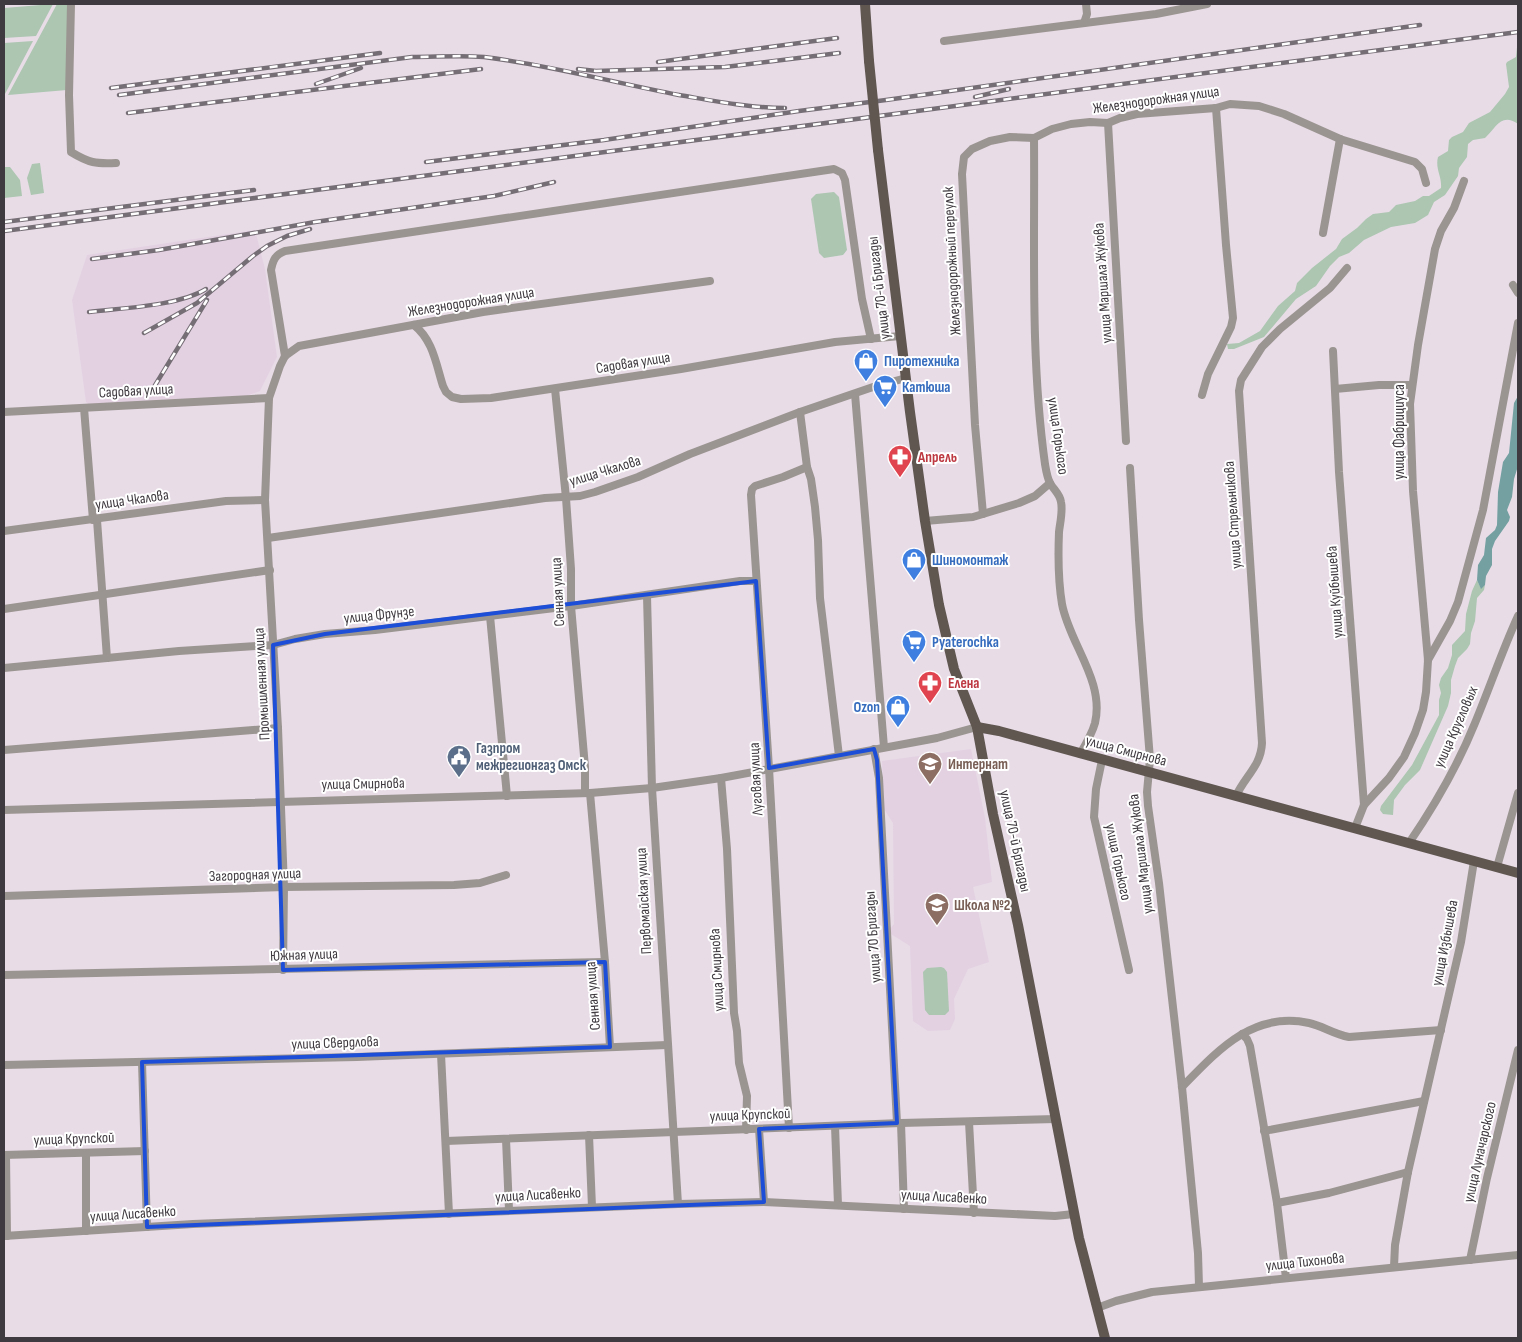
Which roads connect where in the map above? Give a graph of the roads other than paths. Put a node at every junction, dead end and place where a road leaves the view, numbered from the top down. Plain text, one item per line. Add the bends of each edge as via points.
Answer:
1 (71, 4) edge
2 (865, 4) edge
3 (1086, 4) edge
4 (1207, 4) edge
5 (1084, 23) junction
6 (944, 41) dead end
7 (1216, 108) junction
8 (1108, 123) junction
9 (1034, 138) junction
10 (1340, 139) junction
11 (964, 156) joint
12 (116, 163) dead end
13 (1464, 181) dead end
14 (1426, 183) dead end
15 (1323, 233) dead end
16 (1347, 268) dead end
17 (710, 281) dead end
18 (1513, 285) dead end
19 (1518, 293) edge
20 (1518, 322) edge
21 (414, 325) junction
22 (900, 336) junction
23 (871, 339) junction
24 (1333, 351) dead end
25 (285, 356) junction
26 (1510, 375) junction
27 (906, 378) junction
28 (1518, 379) edge
29 (1412, 385) junction
30 (555, 389) junction
31 (1335, 389) junction
32 (855, 394) junction
33 (1202, 395) dead end
34 (269, 398) junction
35 (84, 408) junction
36 (4, 412) edge
37 (800, 412) junction
38 (1126, 441) dead end
39 (807, 467) junction
40 (1130, 468) dead end
41 (1050, 483) junction
42 (566, 498) junction
43 (265, 500) junction
44 (984, 514) junction
45 (95, 520) junction
46 (925, 521) junction
47 (4, 531) edge
48 (268, 538) junction
49 (270, 570) junction
50 (756, 581) junction
51 (102, 595) junction
52 (647, 596) junction
53 (571, 606) junction
54 (4, 609) edge
55 (490, 616) junction
56 (1518, 616) edge
57 (273, 645) junction
58 (107, 658) junction
59 (1428, 660) junction
60 (4, 668) edge
61 (977, 727) junction
62 (278, 728) junction
63 (884, 747) junction
64 (874, 749) junction
65 (4, 750) edge
66 (1080, 754) junction
67 (839, 756) junction
68 (1102, 760) junction
69 (769, 768) junction
70 (1149, 773) junction
71 (722, 778) junction
72 (652, 788) junction
73 (587, 793) junction
74 (1518, 793) edge
75 (507, 796) junction
76 (1236, 796) junction
77 (281, 802) junction
78 (1364, 805) junction
79 (4, 810) edge
80 (1355, 828) junction
81 (1409, 843) junction
82 (1474, 861) junction
83 (1497, 867) junction
84 (1518, 873) edge
85 (506, 875) dead end
86 (284, 887) junction
87 (4, 896) edge
88 (605, 962) junction
89 (283, 970) junction
90 (1128, 970) dead end
91 (4, 975) edge
92 (1442, 1030) junction
93 (1242, 1034) junction
94 (667, 1045) junction
95 (610, 1047) junction
96 (1518, 1050) edge
97 (441, 1054) junction
98 (142, 1062) junction
99 (4, 1065) edge
100 (1182, 1087) junction
101 (1424, 1101) junction
102 (1056, 1119) junction
103 (969, 1122) junction
104 (899, 1123) junction
105 (835, 1126) junction
106 (788, 1128) junction
107 (759, 1129) junction
108 (746, 1130) junction
109 (1264, 1131) junction
110 (673, 1132) junction
111 (589, 1135) junction
112 (506, 1138) junction
113 (446, 1141) junction
114 (145, 1151) junction
115 (86, 1153) junction
116 (5, 1155) edge
117 (1408, 1172) junction
118 (764, 1202) junction
119 (1277, 1203) junction
120 (678, 1204) junction
121 (838, 1205) junction
122 (592, 1207) junction
123 (904, 1209) junction
124 (509, 1210) junction
125 (974, 1213) junction
126 (449, 1214) junction
127 (1074, 1214) junction
128 (147, 1227) junction
129 (86, 1231) junction
130 (6, 1236) edge
131 (1518, 1255) edge
132 (1470, 1260) junction
133 (1394, 1267) junction
134 (1286, 1278) junction
135 (1198, 1286) junction
136 (1097, 1308) junction
137 (1105, 1338) edge

1 - 12 street via 71,152 98,164
2 - 22 main road, улица 70-й Бригады, bridge
3 - 5 street
4 - 5 street
5 - 6 street
7 - 8 street, Железнодорожная улица via 1137,114
7 - 10 street, Железнодорожная улица via 1230,104 1260,106
7 - 33 street via 1233,318
8 - 9 street, Железнодорожная улица via 1071,124
8 - 38 street, улица Маршала Жукова
9 - 11 street, Железнодорожная улица via 1010,137 990,141
9 - 41 street, улица Горького via 1034,332 1045,464
10 - 14 street, Железнодорожная улица via 1416,162
10 - 15 street
11 - 44 street, Железнодорожный переулок via 962,174 975,425
13 - 29 street, улица Фабрициуса via 1435,249
16 - 76 street, улица Стрельникова via 1330,288 1262,347 1239,391 1262,753
17 - 21 street, Железнодорожная улица via 483,312
18 - 19 street
20 - 26 street, улица Фабрициуса
21 - 25 street, Железнодорожная улица via 299,346
21 - 30 street, Садовая улица via 429,342 442,386 452,396 461,399 491,398
22 - 23 street, Садовая улица
22 - 27 main road, улица 70-й Бригады
23 - 25 street via 845,180 842,173 834,169 285,251 273,260 271,270
23 - 30 street, Садовая улица via 827,343
24 - 31 street, улица Куйбышева
25 - 34 street
26 - 28 street
26 - 59 street, улица Фабрициуса via 1483,510 1458,602
27 - 32 street, улица Чкалова
27 - 46 main road, улица 70-й Бригады
29 - 31 street
29 - 59 street, улица Фабрициуса via 1413,491
30 - 42 street, Сенная улица
31 - 78 street, улица Куйбышева
32 - 37 street, улица Чкалова
32 - 63 street
34 - 35 street, Садовая улица
34 - 43 street, Промышленная улица
35 - 36 street, Садовая улица
35 - 45 street
37 - 39 street
37 - 42 street, улица Чкалова via 638,477
39 - 50 street, Луговая улица via 752,489
39 - 67 street via 815,507 820,598
40 - 70 street, улица Маршала Жукова
41 - 44 street via 1019,504
41 - 66 street, улица Горького via 1061,501 1058,560 1062,606 1094,690 1096,708 1090,737
42 - 48 street, улица Чкалова via 545,498
42 - 53 street, Сенная улица
43 - 45 street, улица Чкалова via 226,501
43 - 48 street, Промышленная улица
44 - 46 street
45 - 47 street, улица Чкалова
45 - 51 street
46 - 61 main road, улица 70-й Бригады via 946,638 954,669
48 - 49 street, Промышленная улица
49 - 51 street
49 - 57 street, Промышленная улица
50 - 52 street, улица Фрунзе
50 - 69 street, Луговая улица
51 - 54 street
51 - 58 street
52 - 53 street, улица Фрунзе
52 - 72 street, Первомайская улица
53 - 55 street, улица Фрунзе
53 - 73 street, Сенная улица
55 - 57 street, улица Фрунзе via 325,634
55 - 75 street
56 - 81 street, улица Кругловых via 1458,761
57 - 58 street, улица Фрунзе
57 - 62 street, Промышленная улица
58 - 60 street, улица Фрунзе
59 - 78 street, улица Фабрициуса via 1423,710 1415,733 1404,757
61 - 63 street, улица Смирнова
61 - 66 main road, улица Смирнова
61 - 102 main road, улица 70-й Бригады
62 - 65 street
62 - 77 street, Промышленная улица
63 - 64 street, улица Смирнова
64 - 67 street, улица Смирнова
64 - 104 street, улица 70 Бригады via 879,778
66 - 68 main road, улица Смирнова
67 - 69 street, улица Смирнова
68 - 70 main road, улица Смирнова
68 - 90 street, улица Горького via 1094,817
69 - 71 street, улица Смирнова
69 - 106 street, Луговая улица
70 - 76 main road, улица Смирнова
70 - 100 street, улица Маршала Жукова via 1148,806
71 - 72 street, улица Смирнова
71 - 108 street, улица Смирнова via 733,1004 739,1063 747,1096
72 - 73 street, улица Смирнова
72 - 94 street, Первомайская улица
73 - 75 street, улица Смирнова
73 - 88 street, Сенная улица
74 - 83 street
75 - 77 street, улица Смирнова
76 - 80 main road, улица Смирнова
77 - 79 street, улица Смирнова
77 - 86 street, Промышленная улица
78 - 80 street, улица Куйбышева
80 - 81 main road, улица Смирнова
81 - 82 main road, улица Смирнова
82 - 83 main road, улица Смирнова
82 - 92 street, улица Избышева
83 - 84 main road, улица Смирнова
85 - 86 street, Загородная улица via 480,883 454,885
86 - 87 street, Загородная улица
86 - 89 street, Промышленная улица
88 - 89 street, Южная улица
88 - 95 street, Сенная улица
89 - 91 street, Южная улица
92 - 93 street via 1349,1037 1312,1023 1292,1020 1262,1024
92 - 101 street, улица Избышева
93 - 100 street via 1218,1051
93 - 109 street via 1250,1046
94 - 95 street, улица Свердлова
94 - 110 street, Первомайская улица
95 - 97 street, улица Свердлова
96 - 132 street, улица Луначарского
97 - 98 street, улица Свердлова
97 - 113 street
98 - 99 street, улица Свердлова
98 - 114 street
100 - 135 street, улица Маршала Жукова via 1198,1253
101 - 109 street
101 - 117 street, улица Избышева
102 - 103 street, улица Крупской
102 - 127 main road, улица 70-й Бригады
103 - 104 street, улица Крупской
103 - 125 street
104 - 105 street, улица Крупской
104 - 123 street, улица 70 Бригады
105 - 106 street, улица Крупской
105 - 121 street
106 - 107 street, улица Крупской
107 - 108 street, улица Крупской
107 - 118 street
108 - 110 street, улица Крупской
109 - 119 street
110 - 111 street, улица Крупской
110 - 120 street, Первомайская улица
111 - 112 street, улица Крупской
111 - 122 street
112 - 113 street, улица Крупской
112 - 124 street
113 - 126 street
114 - 115 street, улица Крупской
114 - 128 street
115 - 116 street, улица Крупской
115 - 129 street
116 - 130 street
117 - 119 street
117 - 133 street, улица Избышева
118 - 120 street, улица Лисавенко
118 - 121 street, улица Лисавенко
119 - 134 street
120 - 122 street, улица Лисавенко
121 - 123 street, улица Лисавенко
122 - 124 street, улица Лисавенко
123 - 125 street, улица Лисавенко
124 - 126 street, улица Лисавенко
125 - 127 street, улица Лисавенко
126 - 128 street, улица Лисавенко
127 - 136 main road, улица 70-й Бригады
128 - 129 street, улица Лисавенко
129 - 130 street, улица Лисавенко
131 - 132 street, улица Тихонова
132 - 133 street, улица Тихонова
133 - 134 street, улица Тихонова
134 - 135 street, улица Тихонова
135 - 136 street, улица Тихонова via 1137,1295
136 - 137 main road, улица 70-й Бригады

